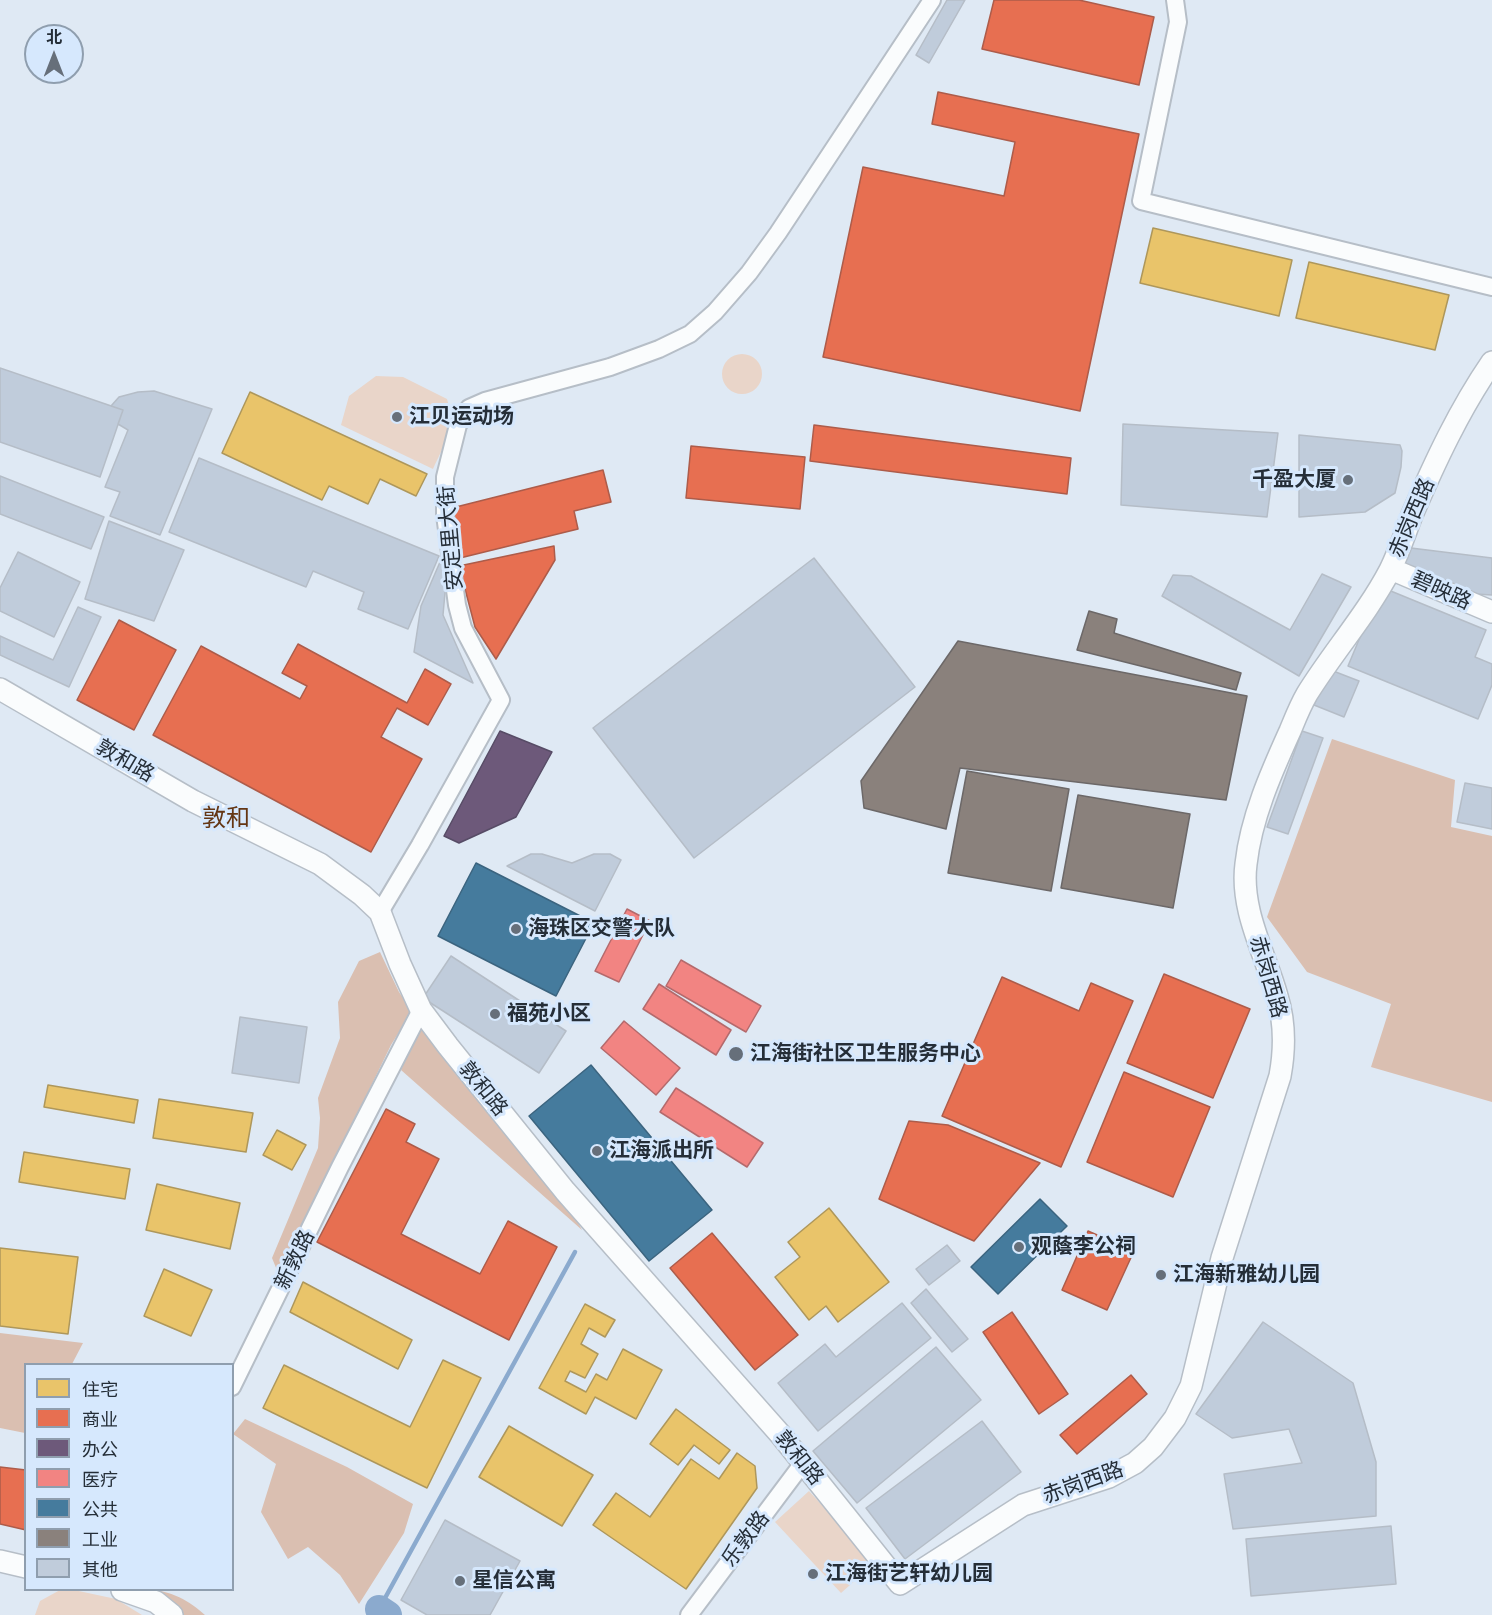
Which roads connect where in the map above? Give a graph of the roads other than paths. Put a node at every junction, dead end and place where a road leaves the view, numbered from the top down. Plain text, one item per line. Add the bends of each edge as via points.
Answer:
1 (932, 0) edge
2 (1175, 0) edge
3 (1492, 287) edge
4 (1492, 362) edge
5 (1391, 569) junction
6 (1492, 612) edge
7 (0, 689) edge
8 (380, 912) junction
9 (421, 1010) junction
10 (234, 1383) edge
11 (803, 1463) junction
12 (0, 1561) edge
13 (24, 1567) edge
14 (900, 1584) joint
15 (128, 1591) edge
16 (129, 1591) edge
17 (155, 1615) edge
18 (172, 1615) edge
19 (689, 1615) edge

1 - 8 street, 安定里大街 via 778,233 715,312 675,342 610,367 485,401 462,416 445,477 452,572 463,628 501,700
2 - 3 street via 1178,22 1142,201
4 - 5 street, 赤岗西路 via 1441,450
5 - 6 street, 碧映路
5 - 14 street, 赤岗西路 via 1359,622 1306,695 1261,800 1250,842 1245,889 1278,998 1283,1061 1222,1258 1191,1386 1175,1418 1153,1448 1135,1463 1109,1477 1023,1504
7 - 8 street, 敦和路 via 194,801 320,864
8 - 9 street, 敦和路
9 - 10 street, 新敦路
9 - 11 street, 敦和路 via 565,1191
11 - 14 street, 敦和路
11 - 19 street, 乐敦路
12 - 13 street
15 - 17 street
16 - 18 street via 156,1602

